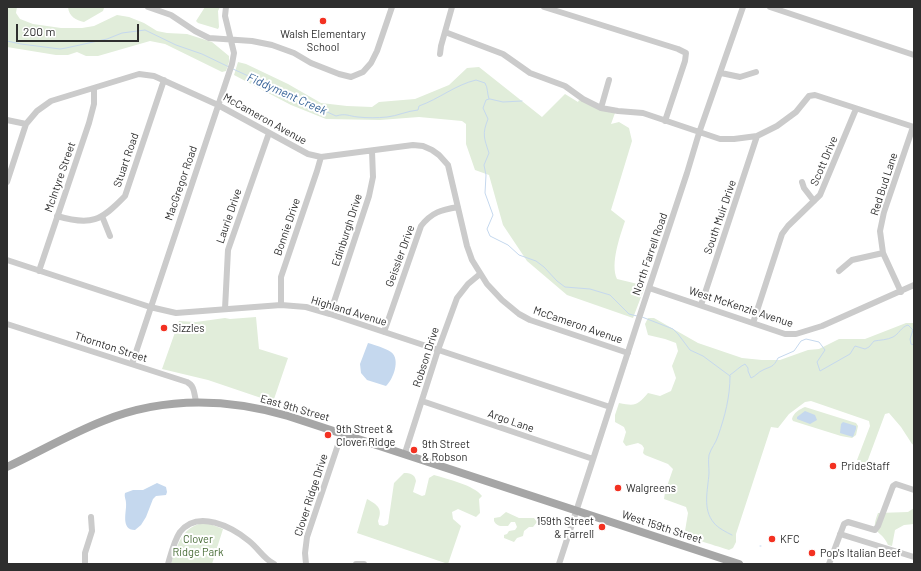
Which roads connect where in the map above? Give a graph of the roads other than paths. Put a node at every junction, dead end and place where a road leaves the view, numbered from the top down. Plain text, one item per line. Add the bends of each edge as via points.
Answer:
1 (148, 7) edge
2 (226, 7) edge
3 (392, 7) edge
4 (452, 7) edge
5 (544, 7) edge
6 (743, 7) edge
7 (770, 7) edge
8 (445, 32) junction
9 (231, 40) junction
10 (440, 54) dead end
11 (914, 55) edge
12 (756, 72) dead end
13 (721, 73) junction
14 (164, 80) junction
15 (609, 80) dead end
16 (94, 88) junction
17 (218, 104) junction
18 (601, 108) junction
19 (856, 109) junction
20 (7, 120) edge
21 (664, 121) junction
22 (26, 124) junction
23 (914, 127) edge
24 (269, 133) junction
25 (699, 133) junction
26 (757, 136) junction
27 (372, 151) junction
28 (320, 156) junction
29 (7, 182) edge
30 (802, 182) dead end
31 (814, 201) junction
32 (458, 207) junction
33 (57, 216) junction
34 (102, 216) junction
35 (110, 236) dead end
36 (883, 253) junction
37 (7, 260) edge
38 (39, 271) junction
39 (839, 271) dead end
40 (480, 274) junction
41 (914, 285) edge
42 (649, 288) junction
43 (901, 292) junction
44 (281, 305) junction
45 (701, 305) junction
46 (150, 306) junction
47 (225, 309) junction
48 (330, 314) junction
49 (753, 323) junction
50 (7, 324) edge
51 (384, 332) junction
52 (438, 350) junction
53 (628, 353) junction
54 (132, 364) junction
55 (196, 401) junction
56 (422, 401) junction
57 (610, 407) junction
58 (342, 433) junction
59 (405, 454) junction
60 (593, 459) junction
61 (7, 467) edge
62 (914, 490) edge
63 (577, 509) junction
64 (91, 517) dead end
65 (840, 534) junction
66 (914, 557) edge
67 (84, 564) edge
68 (168, 564) edge
69 (274, 564) edge
70 (306, 564) edge
71 (356, 564) edge
72 (364, 564) edge
73 (560, 564) edge
74 (739, 564) edge
75 (829, 564) edge

1 - 9 street via 171,15 209,38
2 - 9 street, MacGregor Road via 225,16
3 - 9 street via 371,63 364,72 351,77 272,46 252,40
4 - 8 street
5 - 21 street via 686,53
6 - 13 street, North Farrell Road
7 - 11 street
8 - 10 street
8 - 18 street via 504,54 530,73 565,86
9 - 17 street, MacGregor Road via 234,53 232,64
12 - 13 street via 740,77
13 - 25 street, North Farrell Road
14 - 16 street, McCameron Avenue via 139,74
14 - 17 street, McCameron Avenue
14 - 34 street, Stuart Road via 125,196
15 - 18 street
16 - 22 street, McCameron Avenue via 51,101 37,111
16 - 33 street, McIntyre Street via 94,104 89,123
17 - 24 street, McCameron Avenue
17 - 46 street, MacGregor Road
18 - 21 street via 640,113
19 - 23 street
19 - 26 street via 815,95 809,96 796,112
19 - 31 street, Scott Drive via 820,195
20 - 22 street
21 - 25 street
22 - 29 street, McCameron Avenue
23 - 36 street, Red Bud Lane via 884,212 880,231
24 - 28 street, McCameron Avenue via 308,154
24 - 47 street, Laurie Drive via 228,250
25 - 26 street via 727,139
25 - 42 street, North Farrell Road
26 - 45 street, South Muir Drive
27 - 28 street, McCameron Avenue
27 - 32 street, McCameron Avenue via 416,145 436,152 448,165
27 - 48 street, Edinburgh Drive via 373,177 369,196
28 - 44 street, Bonnie Drive via 281,277
30 - 31 street
31 - 49 street, Scott Drive via 782,234
32 - 40 street, McCameron Avenue via 467,246
32 - 51 street, Geissler Drive via 441,210 427,218 421,226
33 - 34 street, Stuart Road via 89,221
33 - 38 street, McIntyre Street
34 - 35 street
36 - 39 street via 852,260
36 - 43 street, Red Bud Lane
37 - 38 street, Highland Avenue
38 - 46 street, Highland Avenue
40 - 52 street, Robson Drive via 457,298
40 - 53 street, McCameron Avenue via 502,300 530,320
41 - 43 street, West McKenzie Avenue
42 - 45 street, West McKenzie Avenue
42 - 53 street, North Farrell Road
43 - 49 street, West McKenzie Avenue via 822,326 796,334 785,334
44 - 47 street, Highland Avenue
44 - 48 street, Highland Avenue via 306,307
45 - 49 street, West McKenzie Avenue
46 - 47 street, Highland Avenue via 176,313
46 - 54 street, MacGregor Road
48 - 51 street, Highland Avenue
50 - 54 street, Thornton Street
51 - 52 street, Highland Avenue
52 - 56 street, Robson Drive
52 - 57 street, Highland Avenue
53 - 57 street, North Farrell Road
54 - 55 street, Thornton Street via 190,383
55 - 58 main road, East 9th Street via 224,402 262,409
55 - 61 main road, East 9th Street via 164,405 108,419
56 - 59 street, Robson Drive
56 - 60 street, Argo Lane
57 - 60 street, North Farrell Road
58 - 59 main road, East 9th Street
58 - 70 street, Clover Ridge Drive via 307,536
59 - 63 main road, East 9th Street
60 - 63 street, North Farrell Road
62 - 65 street via 896,484 893,486 875,530 848,522 844,524
63 - 73 street, North Farrell Road
63 - 74 main road, West 159th Street
64 - 67 street via 92,531
65 - 66 street
65 - 75 street
68 - 69 street via 181,532 192,523 200,521 230,528
71 - 72 street

